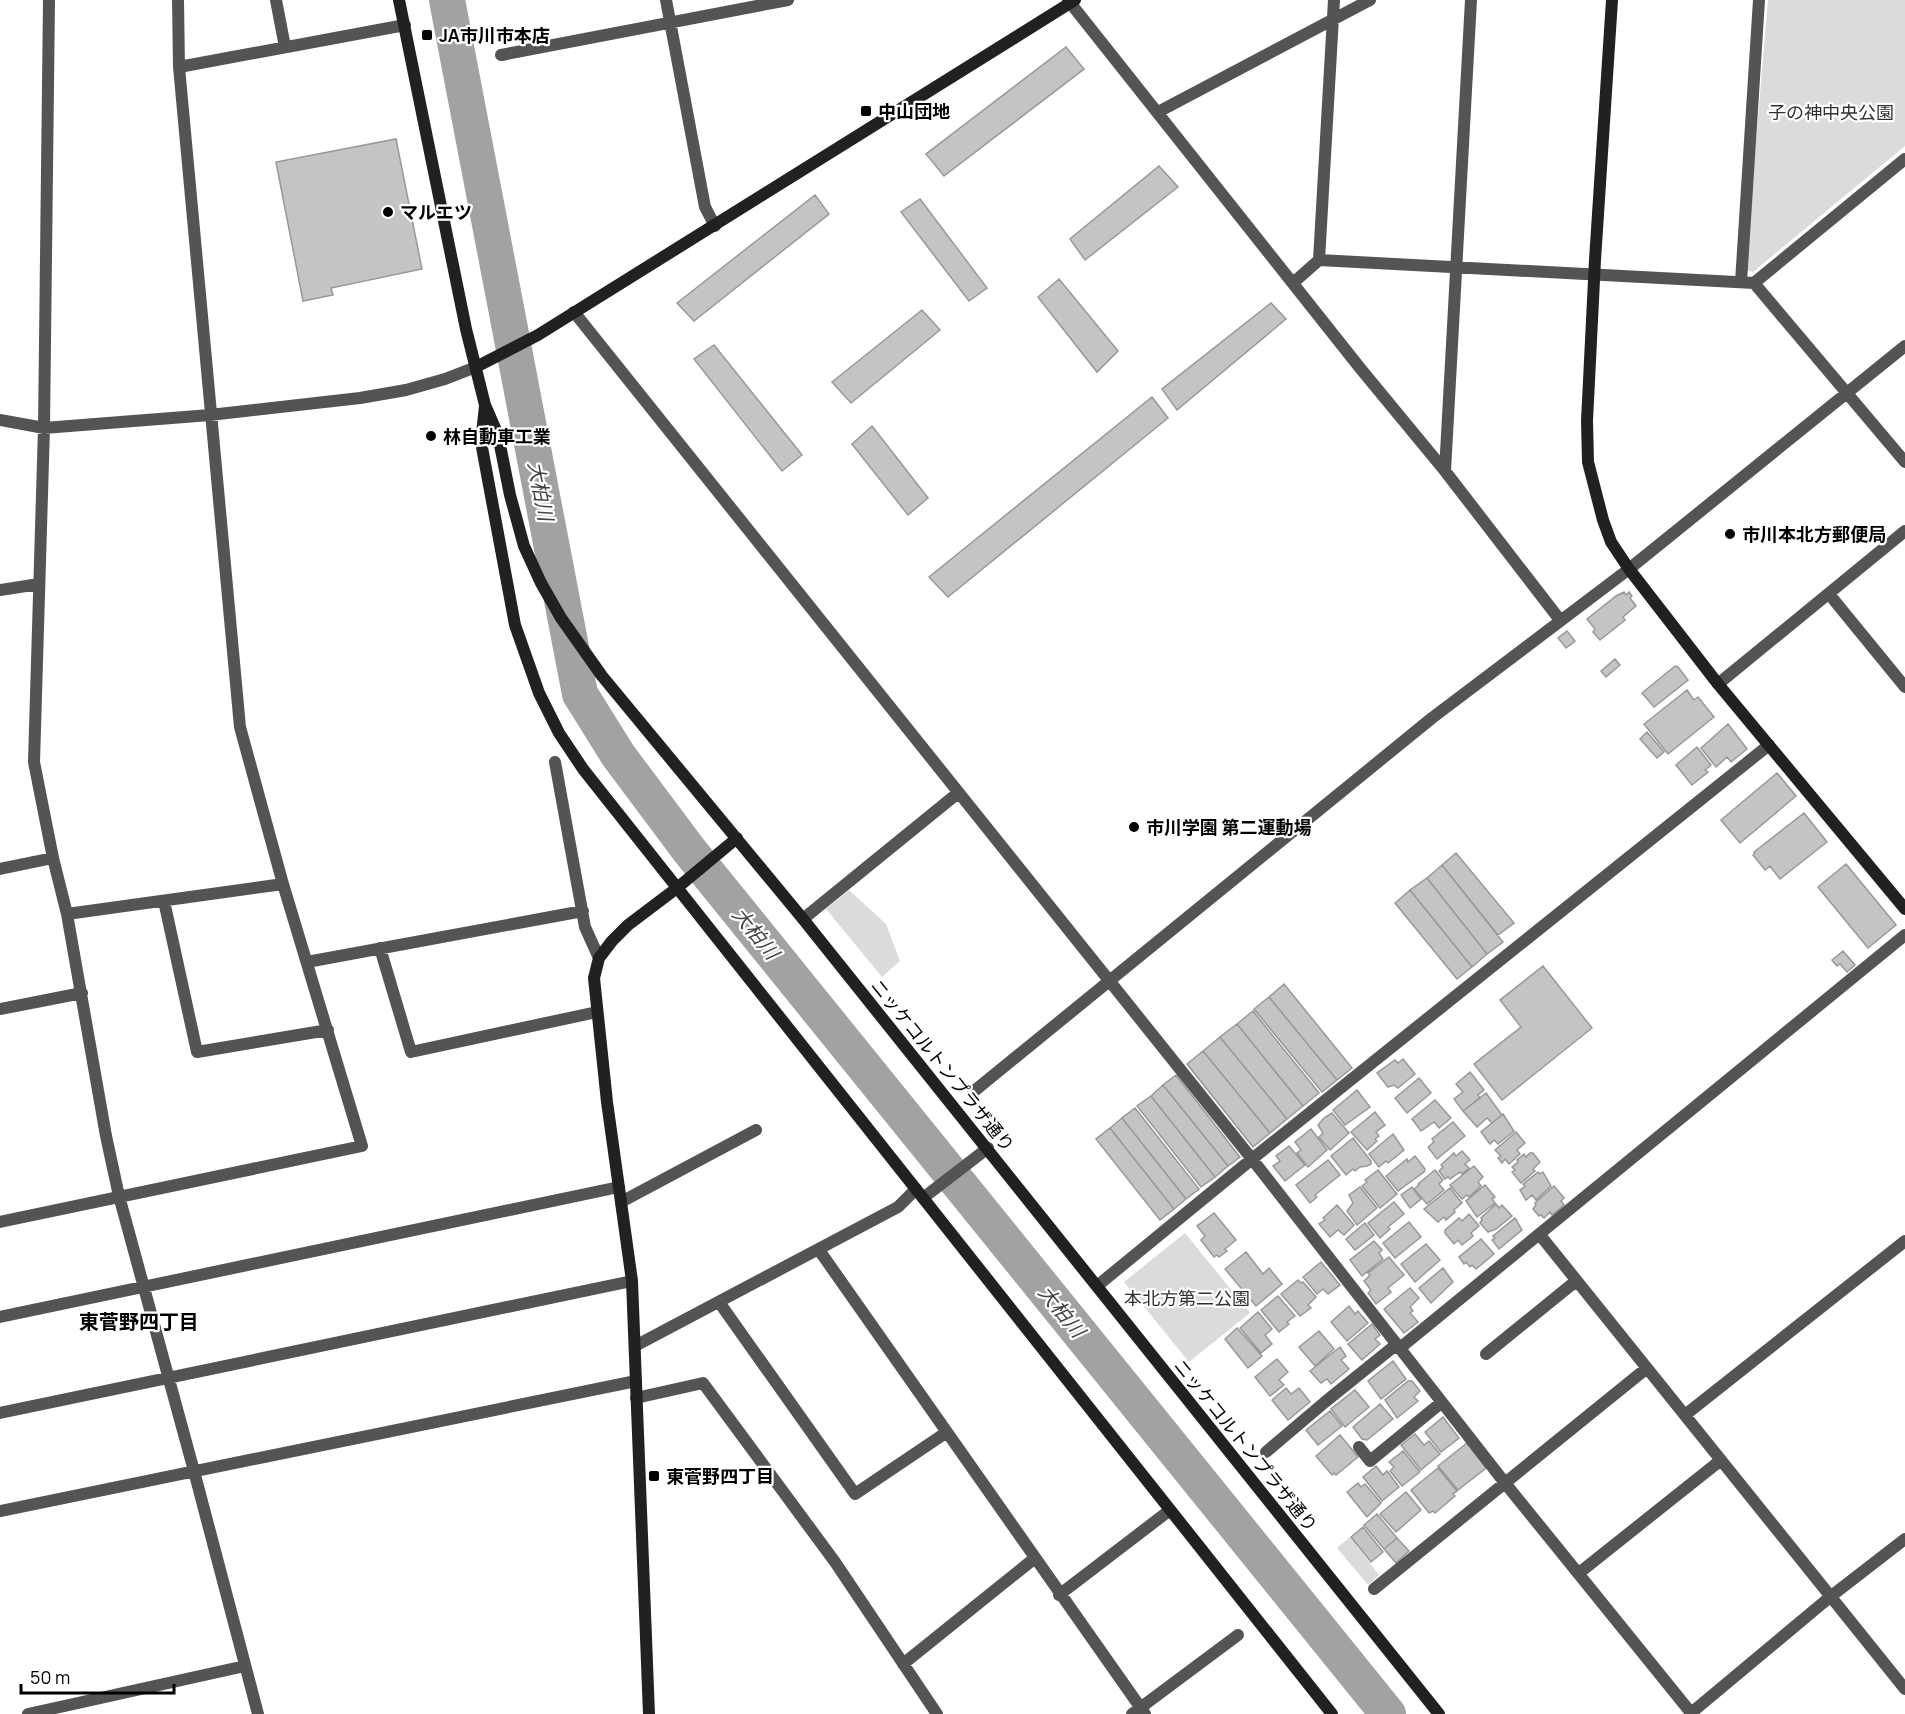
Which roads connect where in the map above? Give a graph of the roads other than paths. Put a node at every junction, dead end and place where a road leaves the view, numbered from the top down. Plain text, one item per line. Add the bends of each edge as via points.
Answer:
1 (49, 0) edge
2 (178, 0) edge
3 (276, 0) edge
4 (399, 0) edge
5 (666, 0) edge
6 (788, 0) edge
7 (1334, 0) edge
8 (1370, 0) edge
9 (1471, 0) edge
10 (1612, 0) edge
11 (1759, 0) edge
12 (1071, 1) edge
13 (1333, 20) junction
14 (670, 21) junction
15 (405, 25) junction
16 (285, 47) junction
17 (501, 55) dead end
18 (178, 67) junction
19 (1158, 112) junction
20 (1905, 159) edge
21 (715, 226) junction
22 (1319, 260) junction
23 (1456, 267) junction
24 (1594, 275) junction
25 (1741, 282) junction
26 (1293, 283) junction
27 (1754, 283) junction
28 (574, 312) junction
29 (1905, 346) edge
30 (476, 367) junction
31 (1847, 393) junction
32 (485, 405) junction
33 (210, 415) junction
34 (0, 420) edge
35 (44, 428) junction
36 (1905, 462) edge
37 (1444, 471) junction
38 (1905, 531) edge
39 (1629, 569) junction
40 (39, 584) junction
41 (0, 590) edge
42 (1829, 594) junction
43 (1560, 620) junction
44 (1718, 684) junction
45 (1905, 687) edge
46 (1769, 745) junction
47 (555, 762) dead end
48 (958, 793) junction
49 (737, 838) junction
50 (53, 858) junction
51 (0, 868) edge
52 (283, 884) junction
53 (677, 888) junction
54 (164, 901) junction
55 (1905, 909) edge
56 (583, 910) junction
57 (67, 914) junction
58 (803, 919) junction
59 (1905, 934) edge
60 (380, 948) junction
61 (599, 958) junction
62 (307, 962) junction
63 (1109, 981) junction
64 (82, 993) junction
65 (0, 1009) edge
66 (597, 1012) junction
67 (328, 1030) junction
68 (973, 1092) dead end
69 (756, 1130) dead end
70 (988, 1149) junction
71 (1252, 1159) junction
72 (619, 1187) junction
73 (920, 1194) junction
74 (119, 1196) junction
75 (621, 1202) junction
76 (0, 1222) edge
77 (1540, 1235) junction
78 (1905, 1241) edge
79 (819, 1250) junction
80 (632, 1281) junction
81 (1576, 1281) junction
82 (1097, 1286) junction
83 (143, 1287) junction
84 (719, 1302) junction
85 (0, 1317) edge
86 (635, 1346) junction
87 (1400, 1348) junction
88 (1486, 1354) dead end
89 (1647, 1368) junction
90 (168, 1378) junction
91 (636, 1381) junction
92 (636, 1398) junction
93 (1442, 1402) junction
94 (0, 1413) edge
95 (1685, 1415) junction
96 (947, 1432) junction
97 (1359, 1447) dead end
98 (1266, 1452) dead end
99 (1720, 1460) junction
100 (194, 1471) junction
101 (1505, 1483) junction
102 (1170, 1510) junction
103 (0, 1511) edge
104 (1905, 1539) edge
105 (1035, 1558) junction
106 (1579, 1573) junction
107 (1374, 1589) dead end
108 (1059, 1595) junction
109 (1830, 1597) junction
110 (1238, 1635) dead end
111 (903, 1664) junction
112 (245, 1666) junction
113 (1905, 1689) edge
114 (1139, 1712) edge
115 (1691, 1713) edge
116 (28, 1714) edge
117 (258, 1714) edge
118 (649, 1714) edge
119 (938, 1714) edge
120 (1332, 1714) edge
121 (1438, 1714) edge

1 - 35 street
2 - 18 street
3 - 16 street
4 - 15 street, ニッケコルトンプラザ通り
5 - 14 street
6 - 14 street
7 - 13 street
8 - 13 street
9 - 23 street
10 - 24 street
11 - 25 street
12 - 19 street
12 - 21 street
13 - 19 street
13 - 22 street
14 - 17 street
14 - 21 street via 705,207
15 - 16 street
15 - 30 street, ニッケコルトンプラザ通り
16 - 18 street
18 - 33 street
19 - 26 street
20 - 27 street
21 - 28 street
22 - 23 street
22 - 26 street
23 - 24 street
23 - 37 street
24 - 25 street
24 - 39 street via 1588,462 1611,542
25 - 27 street
26 - 37 street
27 - 31 street
28 - 30 street
28 - 48 street
29 - 31 street
30 - 32 street, ニッケコルトンプラザ通り
30 - 33 street via 406,390
31 - 36 street
31 - 39 street
32 - 49 street, ニッケコルトンプラザ通り via 498,435 525,546 541,583 582,650
32 - 53 street, ニッケコルトンプラザ通り via 481,442 507,588 515,625 539,693 582,769
33 - 35 street
33 - 52 street via 240,727
34 - 35 street
35 - 40 street
37 - 43 street
38 - 42 street
39 - 43 street
39 - 44 street
40 - 41 street
40 - 50 street via 34,762
42 - 44 street
42 - 45 street
43 - 63 street via 1432,718
44 - 46 street
46 - 55 street
46 - 71 street
47 - 56 street
48 - 58 street
48 - 63 street
49 - 53 street
49 - 58 street, ニッケコルトンプラザ通り
50 - 51 street
50 - 57 street
52 - 54 street
52 - 62 street
53 - 61 street via 628,925
53 - 73 street, ニッケコルトンプラザ通り
54 - 57 street
54 - 67 street via 197,1052
56 - 60 street
56 - 61 street via 585,927
57 - 64 street
58 - 70 street, ニッケコルトンプラザ通り
59 - 77 street
60 - 62 street
60 - 66 street via 411,1052
61 - 66 street via 594,978
62 - 67 street
63 - 68 street
63 - 71 street
64 - 65 street
64 - 74 street via 105,1136
66 - 72 street
67 - 74 street via 362,1146
69 - 75 street
70 - 73 street
70 - 82 street, ニッケコルトンプラザ通り
71 - 82 street
71 - 87 street
72 - 75 street
72 - 83 street
73 - 79 street
73 - 102 street, ニッケコルトンプラザ通り
74 - 76 street
74 - 83 street
75 - 80 street
77 - 81 street
77 - 87 street
78 - 95 street
79 - 84 street
79 - 96 street
80 - 86 street
80 - 90 street
81 - 88 street
81 - 89 street
82 - 121 street, ニッケコルトンプラザ通り
83 - 85 street
83 - 90 street
84 - 86 street
84 - 96 street via 855,1494
86 - 91 street
87 - 93 street
87 - 98 street via 1392,1348
89 - 95 street
89 - 101 street
90 - 94 street
90 - 100 street
91 - 92 street
91 - 100 street
92 - 111 street via 703,1383 835,1562
92 - 118 street
93 - 97 street via 1370,1461
93 - 101 street
95 - 99 street
96 - 105 street
99 - 106 street
99 - 109 street
100 - 103 street
100 - 112 street
101 - 106 street
101 - 107 street
102 - 108 street
102 - 120 street, ニッケコルトンプラザ通り
104 - 109 street
105 - 108 street
105 - 111 street
106 - 115 street
108 - 114 street
109 - 113 street
109 - 115 street
110 - 114 street
111 - 119 street
112 - 116 street
112 - 117 street

